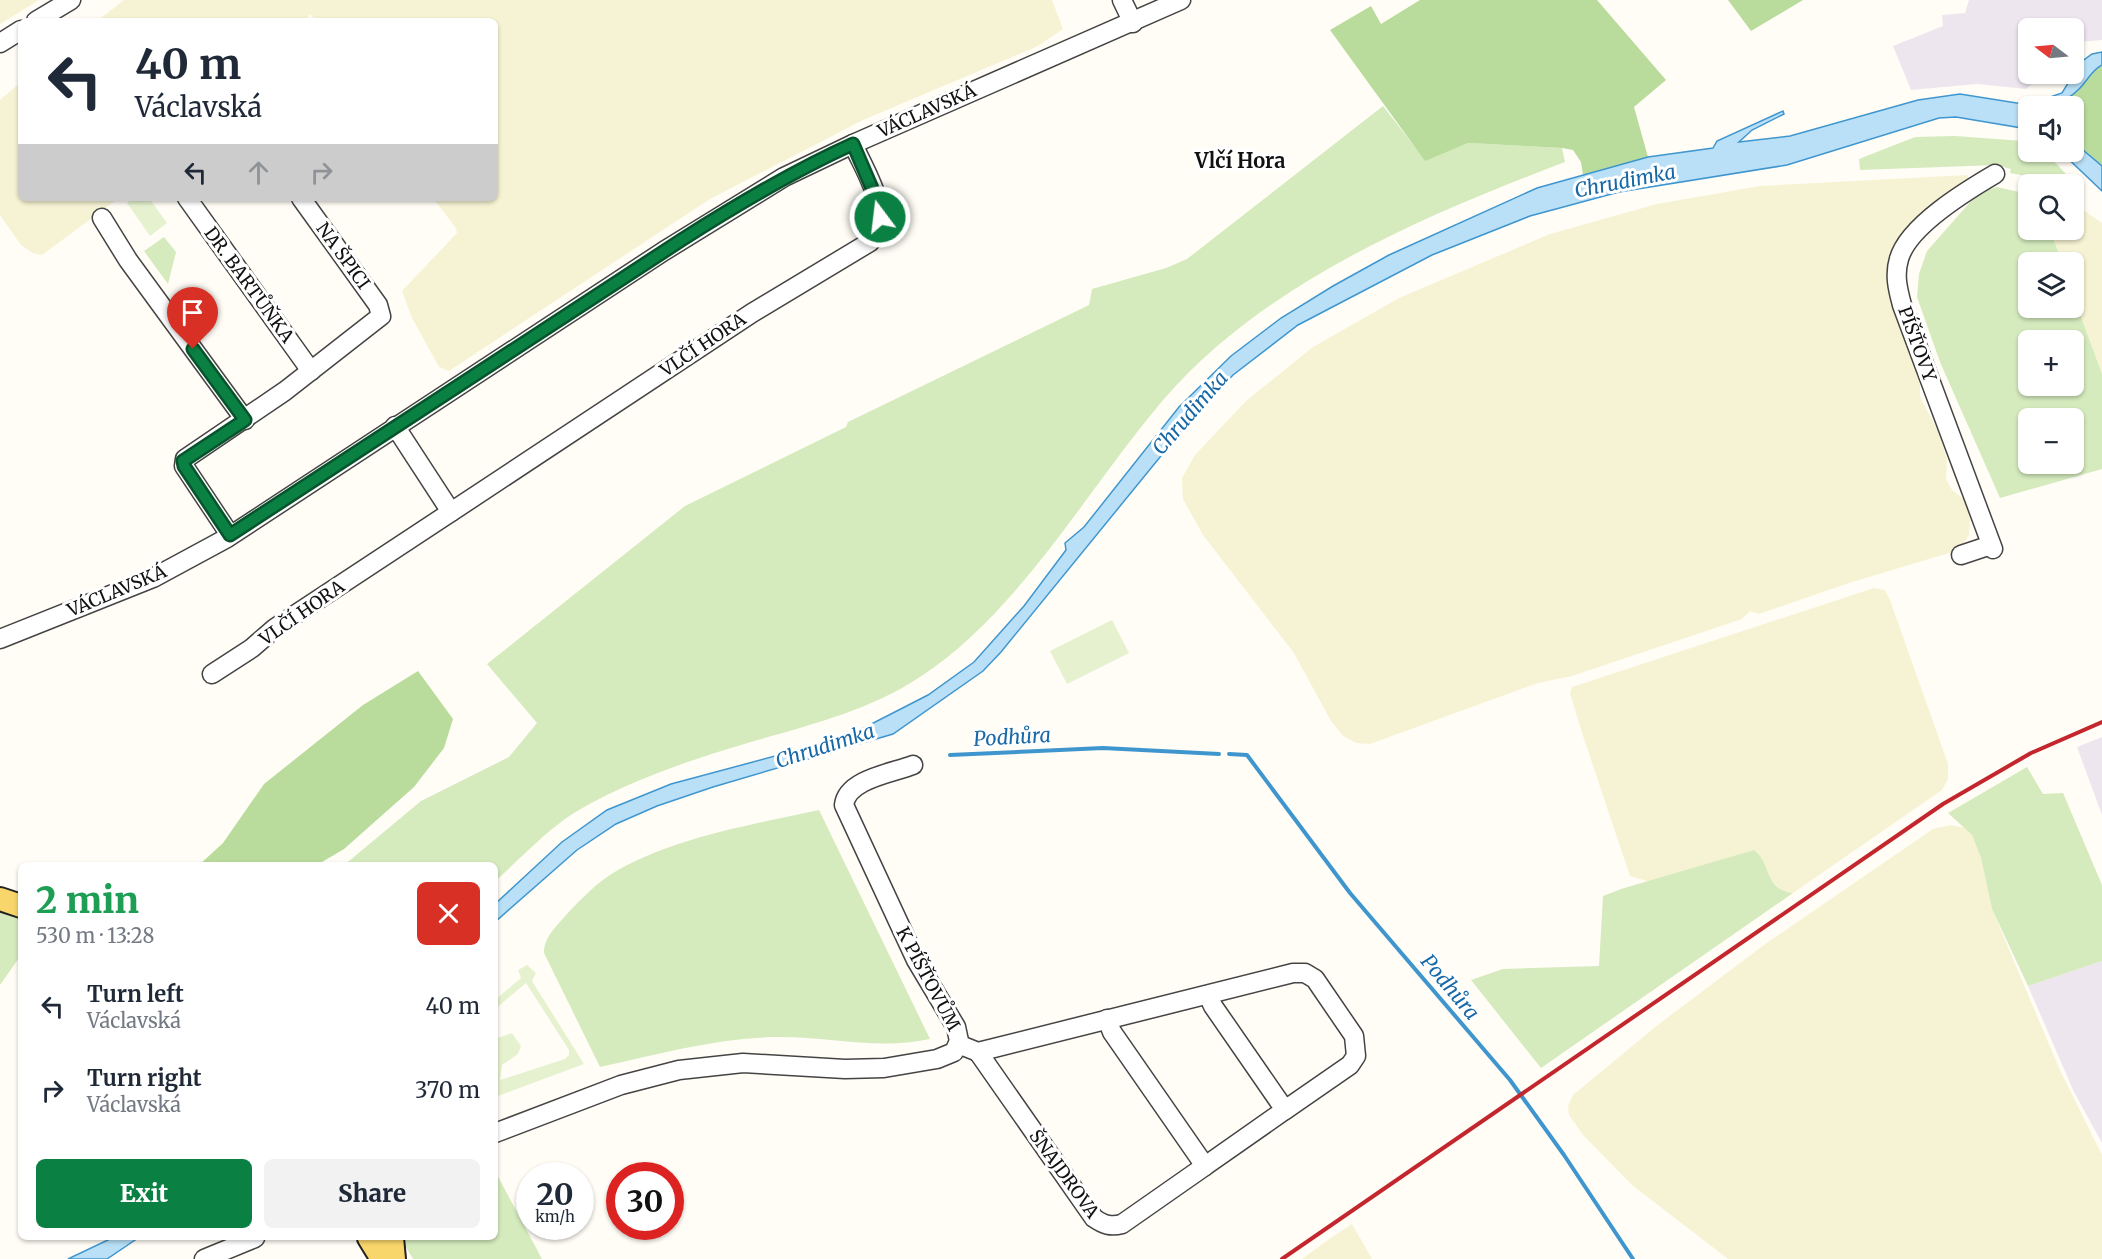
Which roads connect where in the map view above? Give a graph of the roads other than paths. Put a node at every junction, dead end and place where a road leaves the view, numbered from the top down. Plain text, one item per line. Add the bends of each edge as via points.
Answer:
1 (71, 0) edge
2 (1122, 0) edge
3 (1182, 0) edge
4 (41, 18) edge
5 (1133, 23) junction
6 (18, 32) edge
7 (0, 43) edge
8 (853, 144) junction
9 (1995, 174) dead end
10 (189, 201) edge
11 (304, 201) edge
12 (102, 218) dead end
13 (311, 371) junction
14 (245, 420) junction
15 (395, 426) junction
16 (451, 512) junction
17 (230, 535) junction
18 (1961, 555) dead end
19 (0, 639) edge
20 (212, 674) dead end
21 (913, 765) dead end
22 (0, 889) edge
23 (18, 895) edge
24 (0, 899) edge
25 (18, 905) edge
26 (1208, 995) junction
27 (1107, 1019) junction
28 (958, 1044) junction
29 (978, 1052) junction
30 (1285, 1110) junction
31 (498, 1132) edge
32 (1205, 1166) junction
33 (250, 1240) edge
34 (370, 1240) edge
35 (392, 1240) edge
36 (204, 1259) edge
37 (382, 1259) edge
38 (394, 1259) edge

1 - 4 street
2 - 5 street
3 - 5 street, VÁCLAVSKÁ
5 - 8 street, VÁCLAVSKÁ
6 - 7 street
8 - 15 street, VÁCLAVSKÁ via 738,204
8 - 16 street, VLČÍ HORA via 880,210 878,228 870,242 752,313
9 - 18 street, PÍŠŤOVY via 1950,204 1908,240 1896,269 1902,305 1992,547
10 - 13 street, DR. BARTŮŇKA
11 - 13 street, NA ŠPICI via 378,305 381,316
12 - 14 street via 128,260
13 - 14 street
14 - 17 street via 183,461
15 - 16 street
15 - 17 street, VÁCLAVSKÁ
16 - 20 street, VLČÍ HORA
17 - 19 street, VÁCLAVSKÁ via 153,578
21 - 28 street, K PÍŠŤOVŮM via 858,785 847,794 844,805 916,960 956,1027
22 - 23 main road
24 - 25 main road
26 - 27 street, ŠNAJDROVA
26 - 30 street
26 - 30 street, ŠNAJDROVA via 1305,973 1315,979 1354,1036 1356,1056 1350,1065
27 - 29 street, ŠNAJDROVA
27 - 32 street via 1112,1032
28 - 29 street
28 - 31 street, K PÍŠŤOVŮM via 945,1057 884,1068 743,1063 655,1075
29 - 32 street, ŠNAJDROVA via 1100,1223 1122,1224
30 - 32 street, ŠNAJDROVA
33 - 36 street
34 - 37 main road
35 - 38 main road

